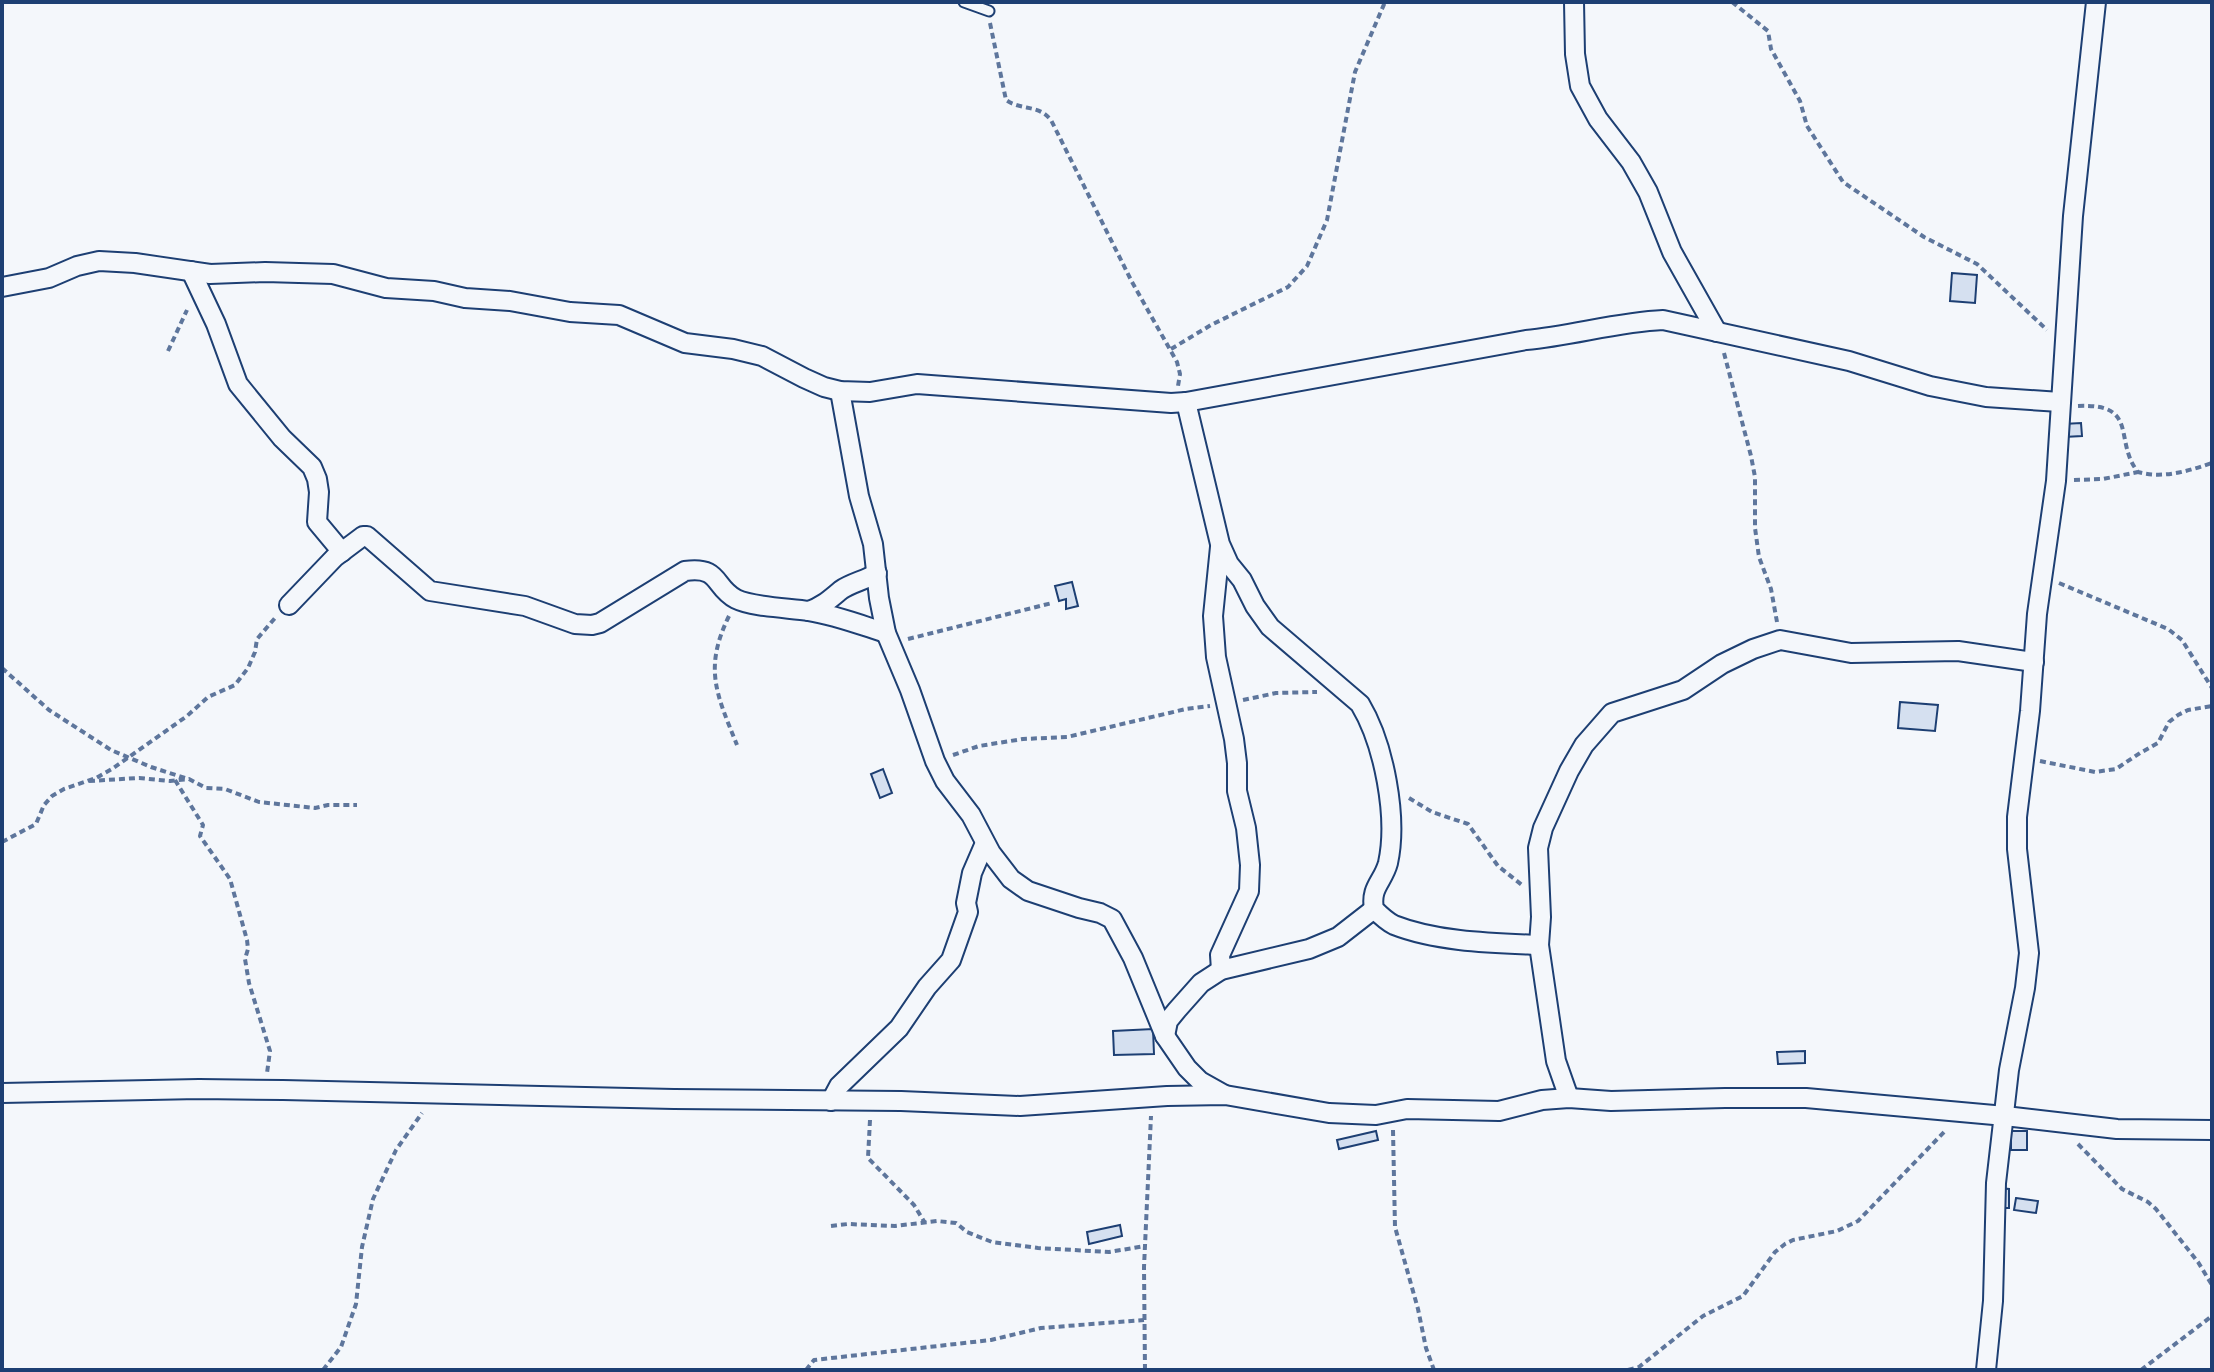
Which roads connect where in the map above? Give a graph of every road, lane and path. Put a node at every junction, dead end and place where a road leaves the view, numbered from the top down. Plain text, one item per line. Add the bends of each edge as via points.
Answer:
1 (964, 2) edge
2 (1385, 2) edge
3 (1574, 2) edge
4 (1732, 2) edge
5 (2096, 2) edge
6 (989, 11) joint
7 (192, 274) junction
8 (3, 284) edge
9 (1717, 332) junction
10 (1170, 349) junction
11 (168, 351) dead end
12 (2064, 360) junction
13 (840, 391) junction
14 (1178, 402) junction
15 (2060, 402) junction
16 (2212, 463) edge
17 (2138, 472) junction
18 (2056, 481) junction
19 (1220, 544) junction
20 (342, 552) junction
21 (877, 573) junction
22 (2042, 576) junction
23 (737, 600) junction
24 (1052, 603) dead end
25 (289, 605) joint
26 (809, 611) junction
27 (888, 638) junction
28 (1780, 640) junction
29 (2034, 662) junction
30 (2, 668) edge
31 (2212, 688) edge
32 (1354, 699) junction
33 (1226, 704) junction
34 (2212, 706) edge
35 (737, 745) dead end
36 (2024, 757) junction
37 (127, 758) junction
38 (935, 761) junction
39 (188, 779) junction
40 (175, 780) junction
41 (87, 781) junction
42 (1385, 781) junction
43 (357, 805) dead end
44 (2, 842) edge
45 (985, 843) junction
46 (1539, 892) junction
47 (1374, 909) junction
48 (1539, 945) junction
49 (1221, 970) junction
50 (1165, 1036) junction
51 (260, 1090) junction
52 (2, 1093) edge
53 (430, 1094) junction
54 (1225, 1095) junction
55 (1152, 1097) junction
56 (1569, 1098) junction
57 (831, 1101) junction
58 (869, 1101) junction
59 (1392, 1112) junction
60 (1961, 1113) junction
61 (2005, 1116) junction
62 (2060, 1123) junction
63 (2212, 1130) edge
64 (925, 1223) junction
65 (831, 1226) dead end
66 (1145, 1246) junction
67 (2212, 1285) edge
68 (2212, 1316) edge
69 (1144, 1320) junction
70 (323, 1370) edge
71 (806, 1370) edge
72 (1145, 1370) edge
73 (1434, 1370) edge
74 (1628, 1370) edge
75 (1986, 1370) edge
76 (2141, 1370) edge

1 - 6 lane
2 - 10 path via 1355,72 1327,220 1307,266 1288,287
3 - 9 street via 1580,86 1637,172 1672,252
4 - 12 path via 1768,31 1771,49 1800,101 1807,126 1843,182 1924,237 1977,264 2046,326
5 - 12 street
6 - 10 path via 1006,100 1044,111 1051,120
7 - 8 street via 99,261 49,278
7 - 11 path via 185,316
7 - 13 street via 333,274 386,288 619,315 685,343 762,356
7 - 20 street via 238,384 312,467 319,492 317,522
9 - 14 street via 1663,320 1641,321
9 - 15 street via 1849,361 1930,386 1986,397
9 - 28 path via 1751,456 1759,557
10 - 14 path via 1180,374
12 - 15 street
13 - 14 street via 917,384
13 - 21 street
14 - 19 street
15 - 17 path via 2114,412 2122,421
15 - 18 street
16 - 17 path via 2174,474
17 - 18 path
18 - 22 street
19 - 32 street via 1270,627
19 - 33 street via 1213,616
20 - 23 street via 367,536 430,591 525,606 575,624 600,623 696,569 708,572
20 - 25 street
21 - 26 street
21 - 27 street
22 - 29 street
22 - 31 path via 2168,629 2182,640
23 - 26 street
23 - 35 path via 714,661 715,686
24 - 27 path
25 - 37 path via 257,639 248,668 235,685 208,697
26 - 27 street
27 - 38 street
28 - 29 street via 1851,653 1958,651
28 - 46 street via 1722,664 1683,690 1605,719 1569,771 1543,828
29 - 36 street
30 - 37 path via 49,710
32 - 33 path via 1330,691 1276,693
32 - 42 street via 1370,720
33 - 38 path via 1067,737 979,746
33 - 49 street via 1246,828 1249,891 1220,955
34 - 36 path via 2178,715 2158,743 2116,769 2095,772
36 - 61 street via 2016,831 2029,953
37 - 39 path
37 - 41 path
38 - 45 street
39 - 40 path
39 - 43 path via 259,802 315,808
40 - 41 path
40 - 51 path via 203,825 200,836 230,879 247,940 249,983 270,1051
41 - 44 path via 52,796 36,824
42 - 46 path via 1432,812 1468,824 1498,866
42 - 47 street via 1392,841 1373,894
45 - 50 street via 1018,885 1112,919
45 - 57 street via 972,873 968,912 951,960 899,1028 839,1086
46 - 48 street
47 - 48 street via 1394,925 1441,937
47 - 49 street via 1338,937 1309,949
48 - 56 street via 1556,1061
49 - 50 street via 1177,1010
50 - 54 street via 1200,1081
51 - 52 street
51 - 53 street
53 - 57 street
53 - 70 path via 373,1199 356,1304 341,1347
54 - 55 street
54 - 59 street via 1329,1113
55 - 58 street via 1020,1106
55 - 66 path
56 - 59 street via 1499,1111
56 - 60 street via 1806,1098
57 - 58 street
58 - 64 path via 868,1158
59 - 73 path via 1395,1227
60 - 61 street
60 - 74 path via 1858,1221 1785,1244 1743,1296 1703,1316
61 - 62 street
61 - 75 street
62 - 63 street
62 - 67 path via 2122,1189 2156,1209
64 - 65 path
64 - 66 path via 956,1223 992,1242 1038,1248 1109,1252
66 - 69 path
68 - 76 path
69 - 71 path via 1041,1328 991,1340 814,1360
69 - 72 path

